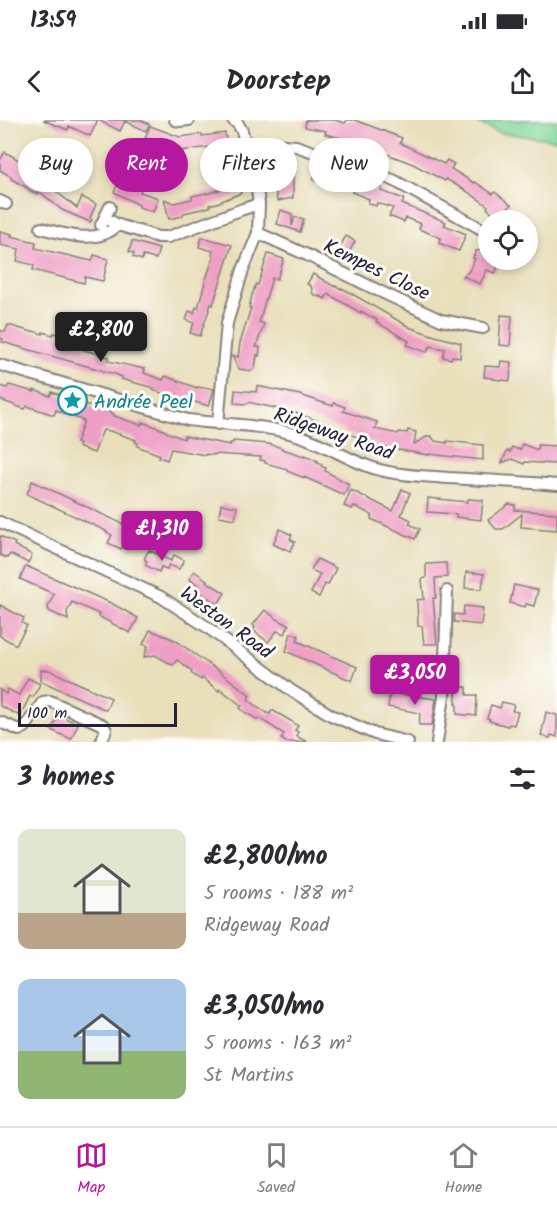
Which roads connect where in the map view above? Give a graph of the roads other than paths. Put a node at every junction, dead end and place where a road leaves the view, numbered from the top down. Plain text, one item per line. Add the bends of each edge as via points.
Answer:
1 (175, 120) edge
2 (189, 120) edge
3 (233, 120) edge
4 (244, 138) edge
5 (297, 146) edge
6 (257, 192) edge
7 (259, 204) junction
8 (105, 217) dead end
9 (118, 225) junction
10 (478, 227) edge
11 (41, 228) dead end
12 (258, 233) junction
13 (483, 328) dead end
14 (0, 365) edge
15 (218, 424) junction
16 (557, 485) edge
17 (0, 522) edge
18 (447, 591) dead end
19 (0, 722) edge
20 (101, 742) edge
21 (408, 742) edge
22 (437, 742) edge

1 - 2 street
3 - 4 street
5 - 10 street via 393,180
6 - 7 street
7 - 9 street via 168,237
7 - 12 street
8 - 9 street
9 - 11 street via 101,236 82,237 56,237
12 - 13 street, Kempes Close via 441,320
12 - 15 street via 227,323
14 - 15 street, Ridgeway Road via 188,420
15 - 16 street, Ridgeway Road via 278,430 318,442 381,471
17 - 21 street, Weston Road via 161,597 331,715 375,734
18 - 22 street via 444,696
19 - 20 street via 19,730 44,702 50,701 103,725 106,730

